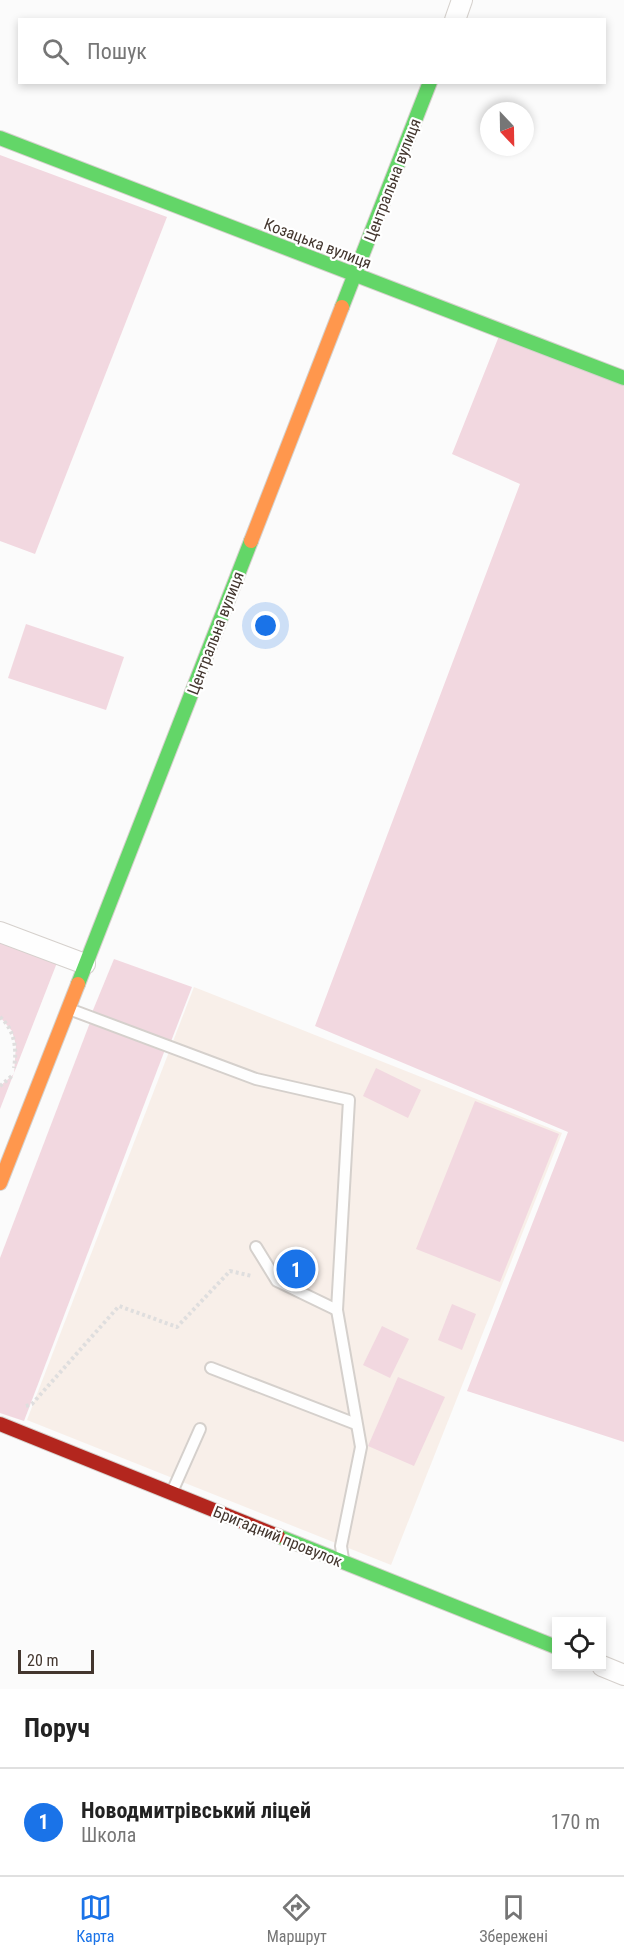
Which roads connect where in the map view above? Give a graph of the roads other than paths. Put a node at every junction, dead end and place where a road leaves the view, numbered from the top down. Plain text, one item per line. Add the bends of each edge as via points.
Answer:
1 (462, 0) edge
2 (455, 18) edge
3 (429, 84) edge
4 (0, 138) edge
5 (355, 274) junction
6 (624, 378) edge
7 (0, 932) edge
8 (85, 964) junction
9 (68, 1008) junction
10 (1, 1176) edge
11 (256, 1247) dead end
12 (336, 1310) junction
13 (211, 1368) dead end
14 (0, 1424) edge
15 (356, 1424) junction
16 (200, 1429) dead end
17 (172, 1493) junction
18 (344, 1562) junction
19 (552, 1645) edge
20 (606, 1668) edge
21 (624, 1675) edge

1 - 2 street
3 - 5 street, Центральна вулиця
4 - 5 street, Козацька вулиця
5 - 6 street, Козацька вулиця
5 - 8 street, Центральна вулиця
7 - 8 street
8 - 9 street, Центральна вулиця
9 - 10 street, Центральна вулиця
9 - 12 lane via 256,1079 349,1100
11 - 12 lane via 277,1281
12 - 15 lane
13 - 15 lane
14 - 17 street, Бригадний провулок
15 - 18 lane via 360,1447 341,1546
16 - 17 lane
17 - 18 street, Бригадний провулок
18 - 19 street, Бригадний провулок
20 - 21 street

